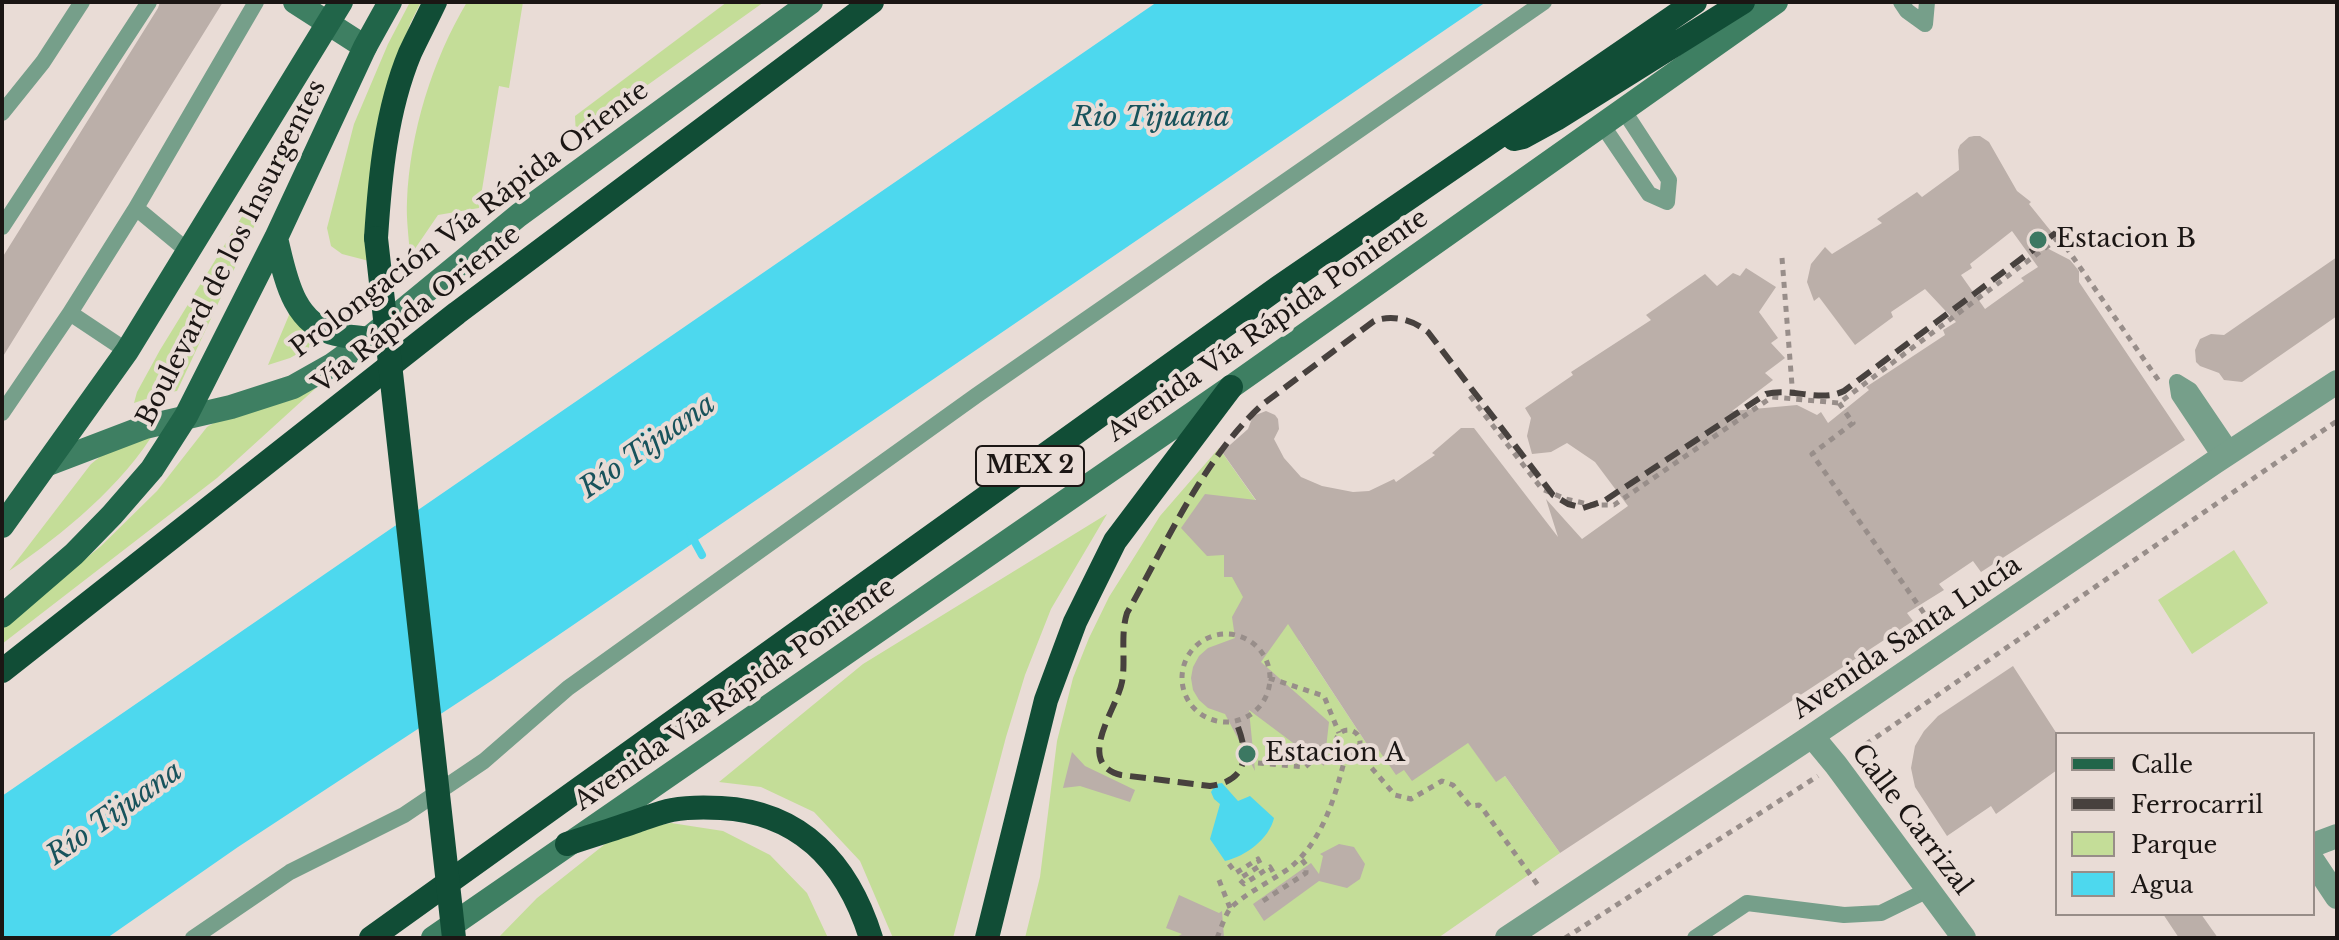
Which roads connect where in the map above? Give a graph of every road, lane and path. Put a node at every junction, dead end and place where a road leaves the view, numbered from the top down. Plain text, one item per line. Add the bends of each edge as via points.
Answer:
1 (82, 2) edge
2 (149, 2) edge
3 (256, 2) edge
4 (295, 2) edge
5 (341, 2) edge
6 (390, 2) edge
7 (435, 2) edge
8 (811, 2) edge
9 (872, 2) edge
10 (1544, 2) edge
11 (1695, 2) edge
12 (1743, 2) edge
13 (1776, 2) edge
14 (1901, 2) edge
15 (1927, 2) edge
16 (327, 25) junction
17 (365, 47) junction
18 (1624, 111) junction
19 (2, 113) edge
20 (1603, 126) junction
21 (1496, 138) junction
22 (136, 208) junction
23 (2, 227) edge
24 (2069, 230) dead end
25 (2059, 237) junction
26 (276, 238) junction
27 (189, 252) junction
28 (1782, 258) dead end
29 (70, 313) junction
30 (368, 339) junction
31 (127, 351) junction
32 (2337, 382) edge
33 (1231, 387) junction
34 (2163, 387) dead end
35 (1470, 396) dead end
36 (1793, 398) junction
37 (1839, 403) junction
38 (2, 413) edge
39 (186, 416) junction
40 (2337, 421) edge
41 (48, 464) junction
42 (2, 526) edge
43 (2, 616) edge
44 (1946, 645) junction
45 (2, 671) edge
46 (1269, 678) junction
47 (1339, 733) junction
48 (1812, 736) junction
49 (1337, 747) junction
50 (1356, 750) junction
51 (1346, 754) junction
52 (1258, 763) dead end
53 (1836, 765) junction
54 (2337, 836) edge
55 (567, 844) junction
56 (2315, 844) edge
57 (1300, 857) junction
58 (1229, 864) dead end
59 (2316, 871) edge
60 (1276, 877) junction
61 (1219, 880) dead end
62 (1928, 890) junction
63 (2337, 897) edge
64 (1263, 901) dead end
65 (1554, 907) junction
66 (1230, 908) junction
67 (193, 938) edge
68 (371, 938) edge
69 (433, 938) edge
70 (454, 938) edge
71 (871, 938) edge
72 (987, 938) edge
73 (1217, 938) edge
74 (1507, 938) edge
75 (1565, 938) edge
76 (1695, 938) edge
77 (1964, 938) edge

1 - 19 lane
2 - 23 lane
3 - 22 lane
4 - 16 main road
5 - 16 main road, Boulevard de los Insurgentes
6 - 17 main road, Boulevard de los Insurgentes
7 - 70 highway, bridge via 409,55 394,105 380,173 376,238
8 - 30 main road, Prolongación Vía Rápida Oriente via 519,215
9 - 45 highway, Vía Rápida Oriente via 457,313
10 - 67 lane via 977,395 568,688 484,761 404,815 290,872
11 - 21 highway, Avenida Vía Rápida Poniente / MEX 2
12 - 21 highway via 1523,137
13 - 18 main road, Avenida Vía Rápida Poniente
14 - 15 lane via 1925,24
16 - 17 main road
16 - 27 main road, Boulevard de los Insurgentes
17 - 26 main road, Boulevard de los Insurgentes
18 - 20 main road, Avenida Vía Rápida Poniente
18 - 20 lane via 1669,180 1667,202 1649,194
20 - 33 main road, Avenida Vía Rápida Poniente
21 - 68 highway, Avenida Vía Rápida Poniente / MEX 2
22 - 27 lane
22 - 29 lane
24 - 25 path
25 - 34 path
25 - 37 path
26 - 30 main road via 285,278 302,313 334,334
26 - 39 main road, Boulevard de los Insurgentes
27 - 31 main road, Boulevard de los Insurgentes
28 - 36 path
29 - 31 lane
29 - 38 lane
30 - 39 main road, Prolongación Vía Rápida Oriente via 293,387
31 - 41 main road, Boulevard de los Insurgentes
32 - 44 street, Avenida Santa Lucía
33 - 55 main road, Avenida Vía Rápida Poniente
33 - 72 highway via 1115,541 1075,622 1046,700
35 - 36 path via 1542,489 1592,505 1614,505 1772,397
36 - 37 path
37 - 44 path via 1853,423 1812,454
39 - 41 main road, Prolongación Vía Rápida Oriente
39 - 43 main road, Boulevard de los Insurgentes via 152,469 112,515
40 - 53 path
41 - 42 main road, Boulevard de los Insurgentes
44 - 48 street, Avenida Santa Lucía
46 - 46 path via 1262,704 1252,714 1227,723 1201,715 1184,693 1182,679 1183,666 1199,643 1225,634 1251,642 1261,652
46 - 47 path via 1324,696
47 - 49 path
47 - 50 path via 1355,732 1360,743
48 - 53 street, Calle Carrizal
48 - 65 street, Avenida Santa Lucía
49 - 51 path
49 - 52 path via 1318,748 1305,767
50 - 51 path
50 - 65 path via 1395,795 1411,799 1442,781 1453,785 1470,806 1479,805
51 - 57 path via 1327,814
53 - 62 street, Calle Carrizal
53 - 75 path
54 - 56 street
55 - 69 main road, Avenida Vía Rápida Poniente
55 - 71 highway via 672,810 703,807 758,813 793,826 817,845 844,877
57 - 60 path
57 - 64 path via 1306,873
58 - 60 path via 1236,873 1258,859 1261,865 1239,879 1244,884 1270,867
59 - 63 street
60 - 66 path
61 - 66 path
62 - 76 lane via 1881,913 1844,915 1747,903
62 - 77 street, Calle Carrizal
65 - 74 street, Avenida Santa Lucía
66 - 73 path

